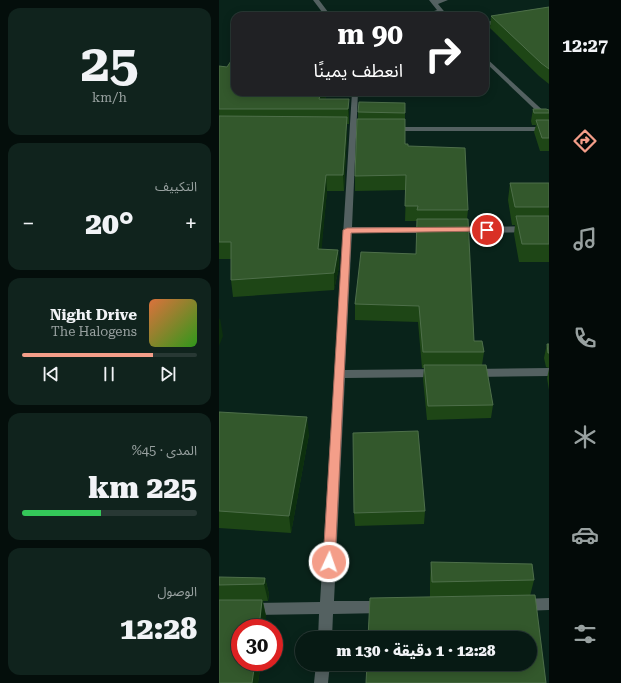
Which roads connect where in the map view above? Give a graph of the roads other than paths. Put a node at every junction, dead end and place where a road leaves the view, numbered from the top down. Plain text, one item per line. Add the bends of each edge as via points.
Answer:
1 (316, 0) edge
2 (445, 0) edge
3 (434, 1) edge
4 (325, 12) edge
5 (442, 12) edge
6 (513, 20) edge
7 (489, 23) edge
8 (489, 63) edge
9 (355, 96) edge
10 (549, 120) edge
11 (384, 129) edge
12 (549, 129) edge
13 (347, 230) junction
14 (549, 230) edge
15 (549, 372) edge
16 (448, 373) edge
17 (464, 373) edge
18 (339, 374) junction
19 (549, 604) edge
20 (509, 605) edge
21 (398, 607) edge
22 (234, 609) edge
23 (327, 609) junction
24 (325, 631) edge
25 (322, 671) edge
26 (321, 683) edge

1 - 4 street
2 - 3 street
3 - 5 street
6 - 7 street
8 - 10 street
9 - 13 street
11 - 12 street
13 - 14 street
13 - 18 street
15 - 17 street
16 - 18 street
18 - 23 street
19 - 20 street
21 - 23 street
22 - 23 street
23 - 24 street
25 - 26 street

